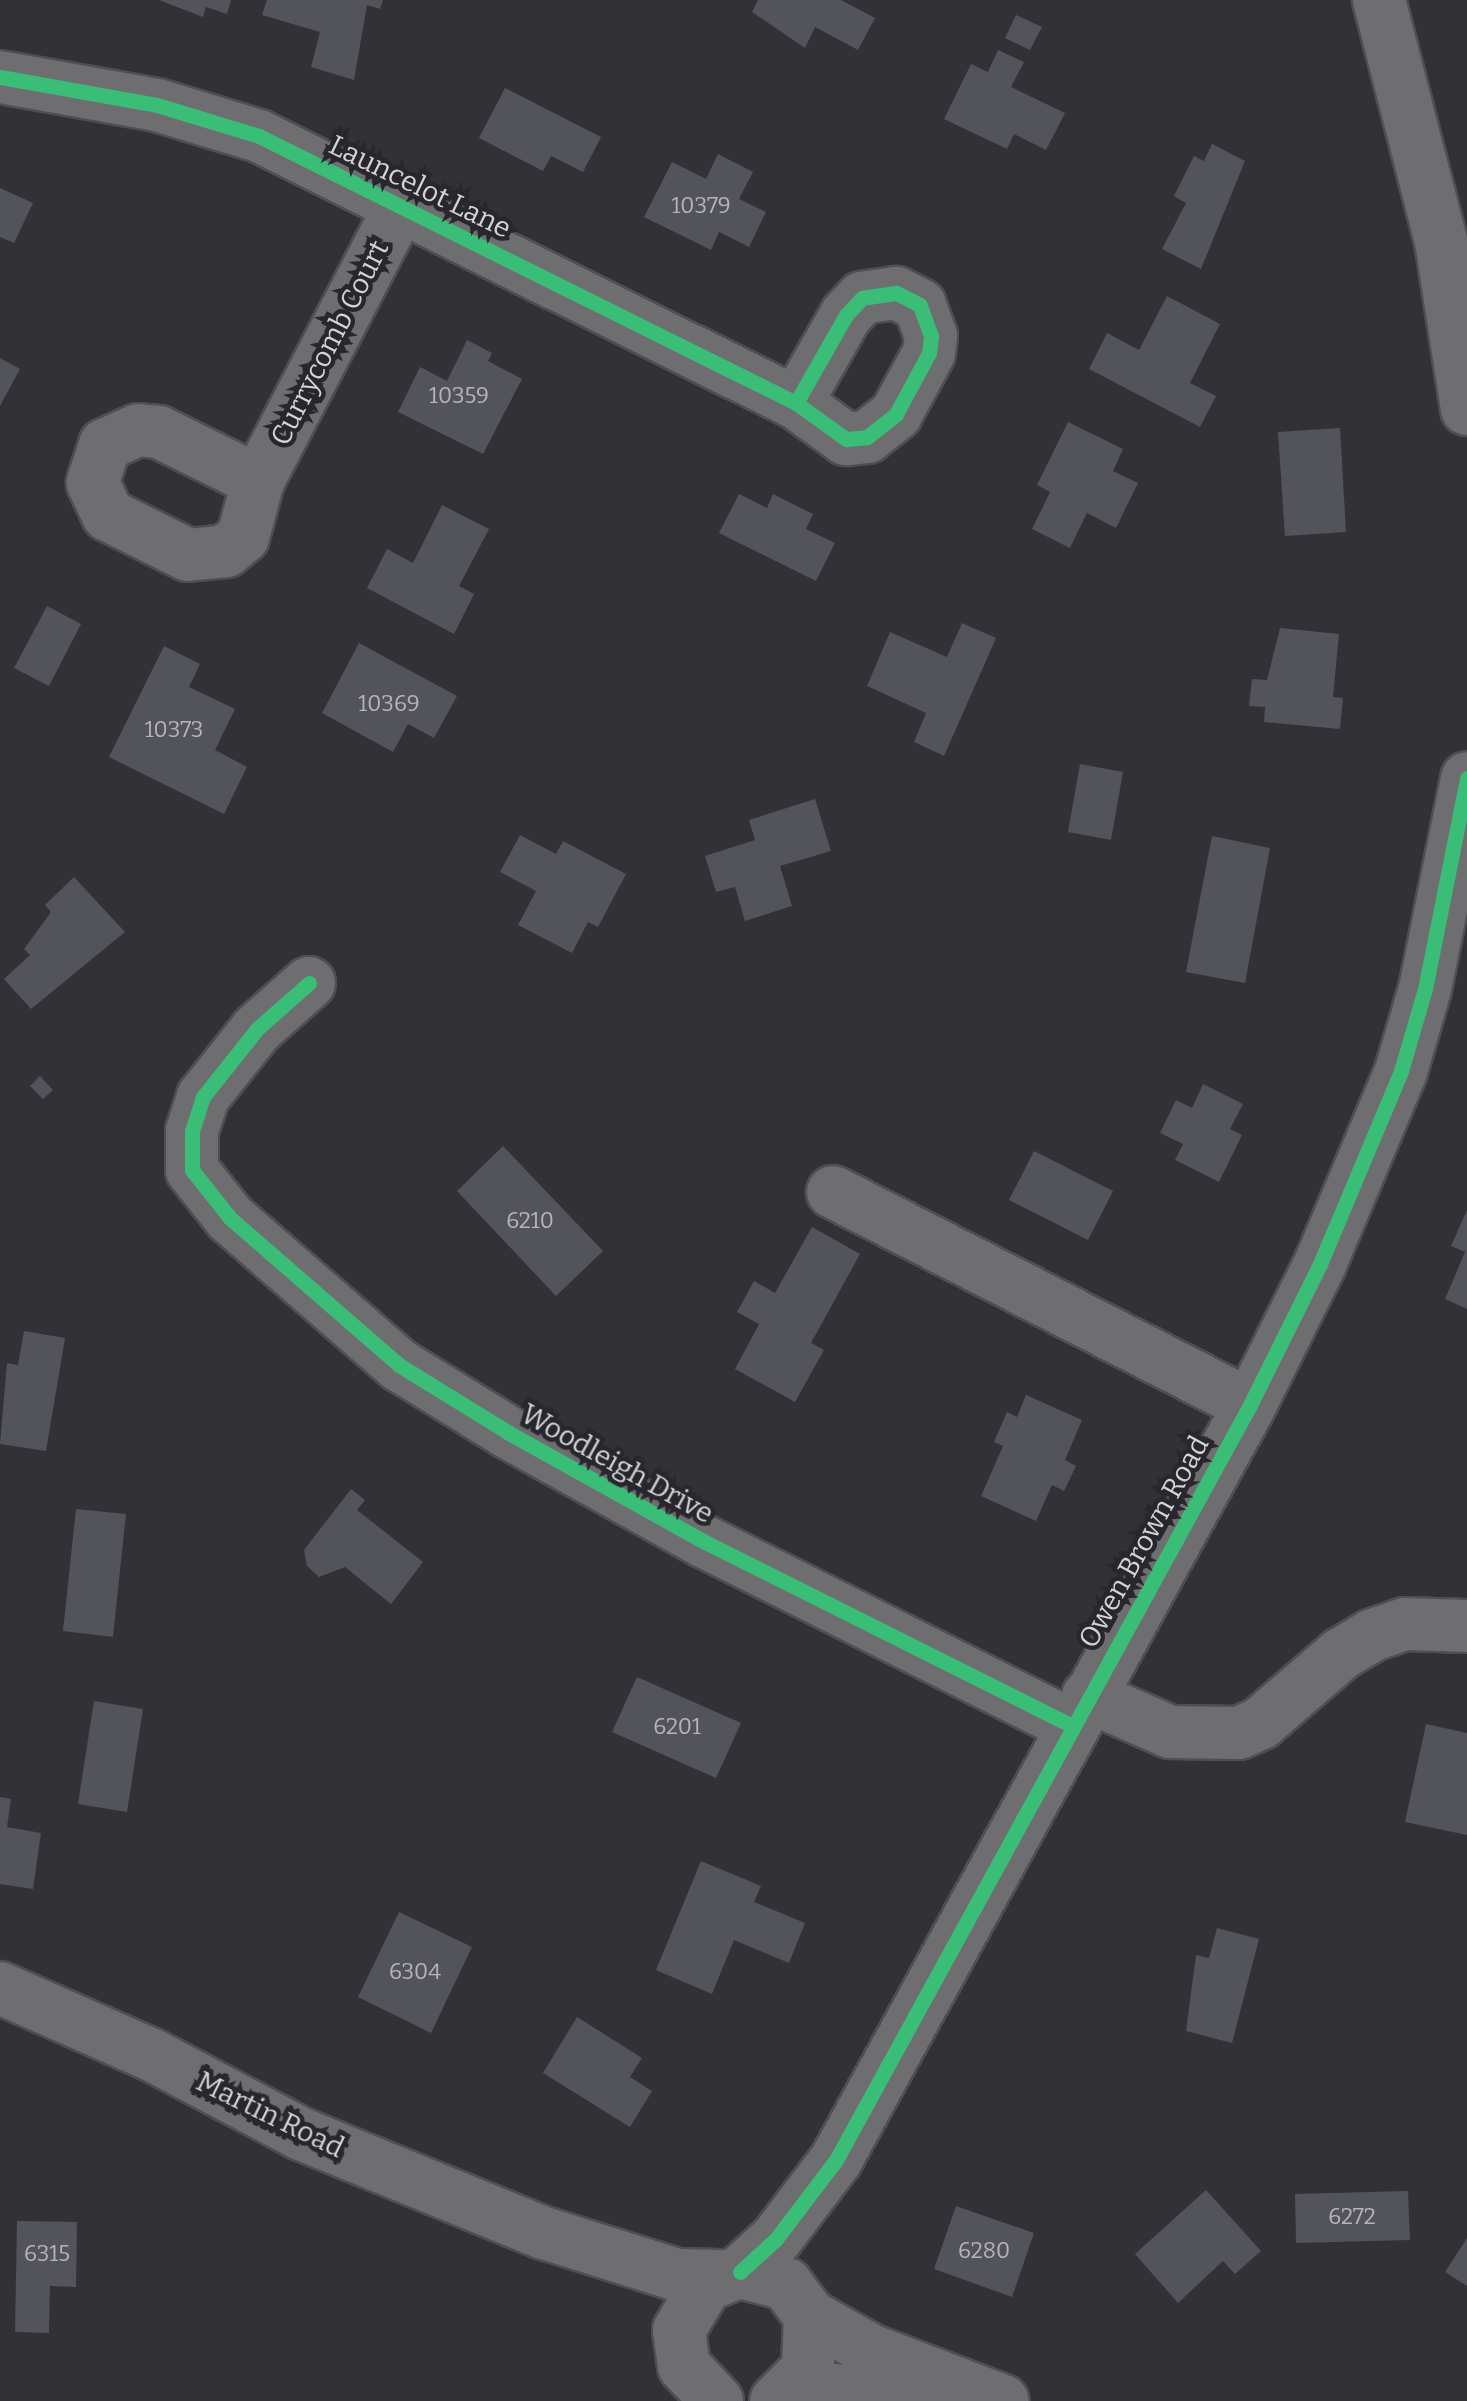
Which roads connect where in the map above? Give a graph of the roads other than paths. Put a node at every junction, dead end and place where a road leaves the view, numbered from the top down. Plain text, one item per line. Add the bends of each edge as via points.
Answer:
1 (1379, 0) edge
2 (0, 77) edge
3 (401, 205) junction
4 (1466, 383) edge
5 (796, 403) dead end
6 (258, 481) dead end
7 (1467, 778) edge
8 (309, 983) dead end
9 (1446, 994) edge
10 (833, 1192) dead end
11 (1250, 1405) junction
12 (1467, 1626) edge
13 (1080, 1710) junction
14 (0, 1988) edge
15 (836, 2160) junction
16 (544, 2233) junction
17 (731, 2274) junction
18 (808, 2312) junction
19 (679, 2330) junction
20 (780, 2398) edge
21 (708, 2399) edge
22 (974, 2401) edge
23 (1003, 2401) edge

1 - 4 street via 1441,240
2 - 3 street, Launcelot Lane via 157,105 259,136
3 - 5 street, Launcelot Lane
3 - 6 street, Currycomb Court
7 - 9 street, Owen Brown Road
8 - 13 street, Woodleigh Drive via 226,1062 192,1131 192,1170 230,1218 399,1364 706,1542
9 - 11 street, Owen Brown Road
10 - 11 street
11 - 13 street, Owen Brown Road
12 - 13 street, Woodleigh Drive via 1405,1624 1374,1635 1239,1733 1170,1732
13 - 15 street, Owen Brown Road
14 - 16 street, Martin Road via 152,2055 301,2134
15 - 17 street, Owen Brown Road via 776,2239
15 - 18 street, Owen Brown Road
16 - 17 street, Martin Road via 677,2275
16 - 19 street, Martin Road
17 - 18 street, Martin Road via 786,2284
17 - 19 street, Owen Brown Road via 693,2297
18 - 20 street, Owen Brown Road via 808,2369
18 - 23 street via 870,2350
19 - 21 street via 684,2366
20 - 22 street via 820,2389

